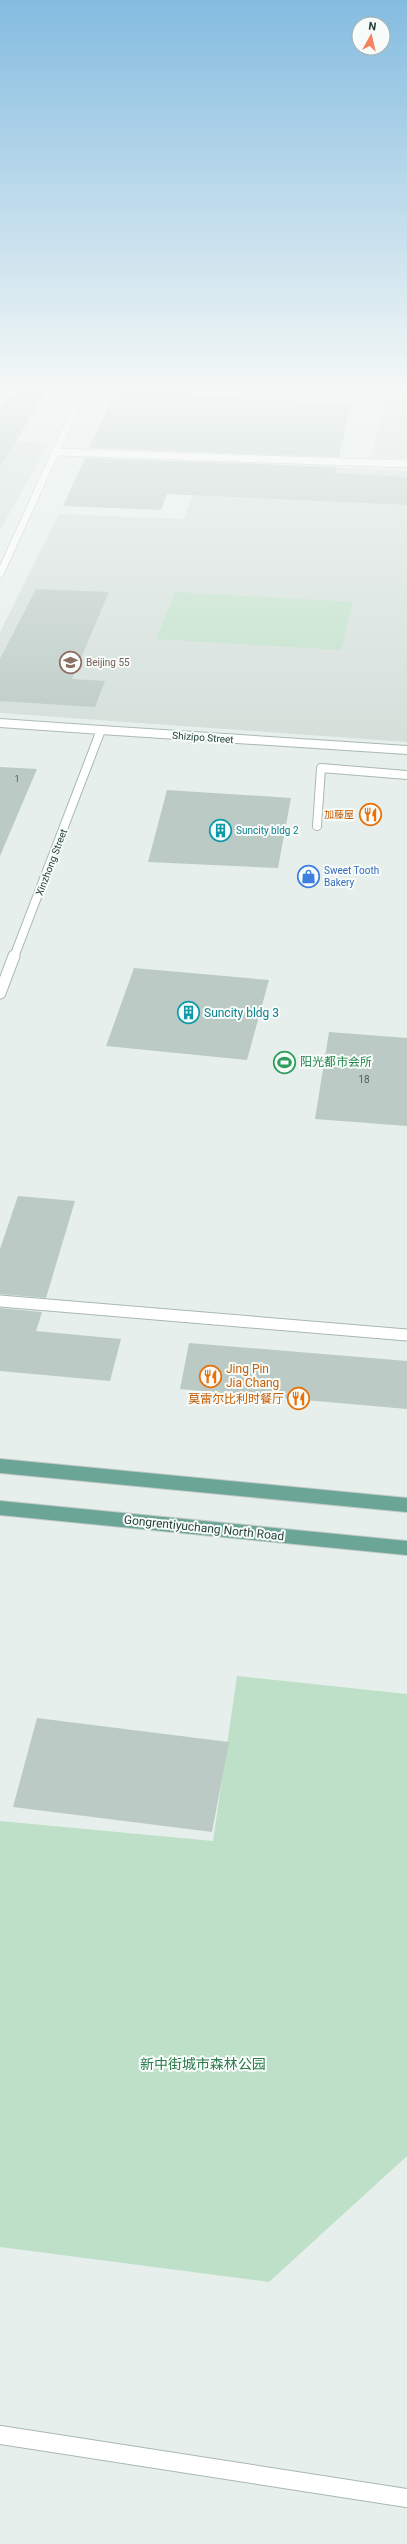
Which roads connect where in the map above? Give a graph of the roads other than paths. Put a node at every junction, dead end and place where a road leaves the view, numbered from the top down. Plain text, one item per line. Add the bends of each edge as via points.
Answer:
1 (32, 508) edge
2 (0, 574) edge
3 (0, 723) edge
4 (101, 730) junction
5 (407, 750) edge
6 (407, 775) edge
7 (317, 826) dead end
8 (0, 993) edge
9 (0, 1301) edge
10 (407, 1335) edge
11 (0, 1466) edge
12 (407, 1505) edge
13 (0, 1508) edge
14 (407, 1548) edge
15 (0, 2435) edge
16 (407, 2498) edge

1 - 2 street
3 - 4 street, Shizipo Street
4 - 5 street, Shizipo Street
4 - 8 street, Xinzhong Street
6 - 7 street via 322,768
9 - 10 street
11 - 12 main road
13 - 14 main road, Gongrentiyuchang North Road
15 - 16 street

